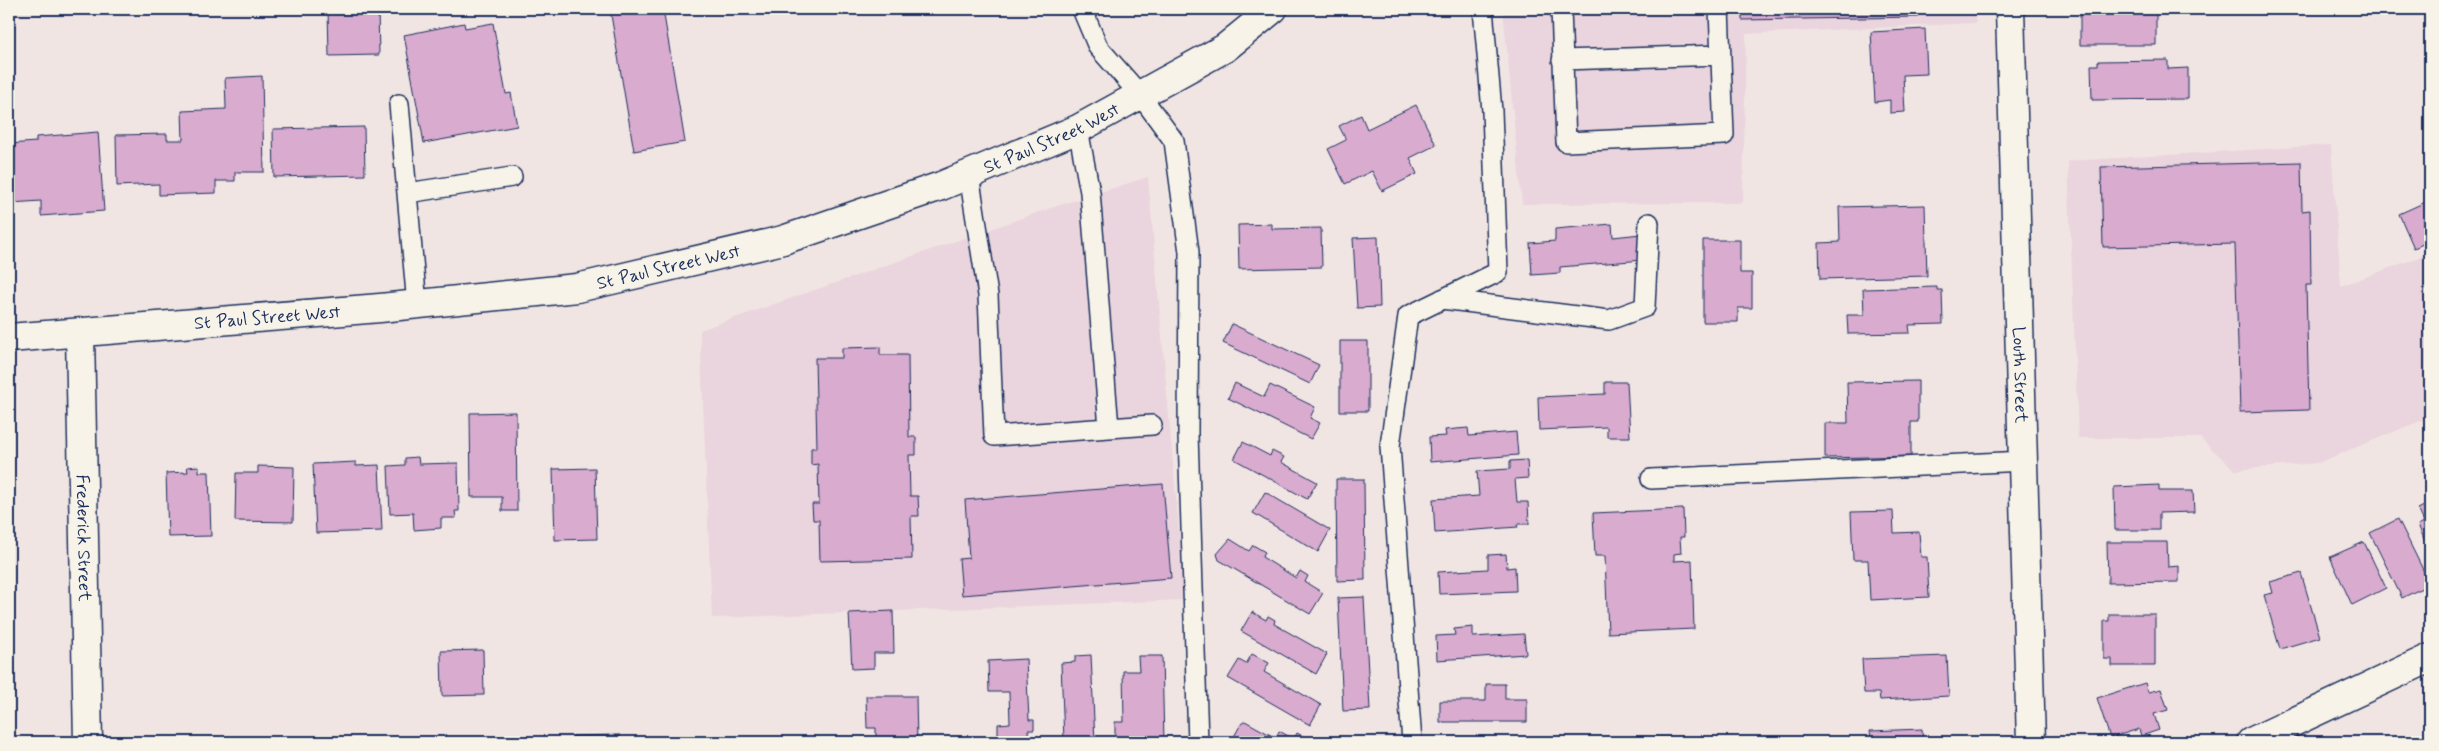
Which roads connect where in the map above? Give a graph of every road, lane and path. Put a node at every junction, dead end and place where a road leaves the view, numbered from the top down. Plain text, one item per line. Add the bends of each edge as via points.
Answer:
1 (1082, 9) edge
2 (1274, 9) edge
3 (1483, 9) edge
4 (1561, 9) edge
5 (1719, 9) edge
6 (2010, 9) edge
7 (1721, 55) junction
8 (1562, 60) junction
9 (1141, 96) junction
10 (399, 104) dead end
11 (1078, 129) junction
12 (968, 175) junction
13 (512, 177) dead end
14 (407, 193) junction
15 (1649, 223) dead end
16 (1442, 300) junction
17 (417, 305) junction
18 (80, 334) junction
19 (9, 338) edge
20 (1152, 425) dead end
21 (1110, 428) junction
22 (2024, 461) junction
23 (1651, 479) dead end
24 (2430, 658) edge
25 (88, 742) edge
26 (1198, 742) edge
27 (1412, 742) edge
28 (2032, 742) edge
29 (2250, 742) edge

1 - 9 lane via 1098,46
2 - 9 main road, St Paul Street West via 1225,48
3 - 16 lane via 1492,111 1498,272
4 - 8 lane
5 - 7 lane
6 - 22 main road, Louth Street
7 - 8 lane
7 - 8 lane via 1724,135 1566,142
9 - 11 main road, St Paul Street West
9 - 26 lane via 1174,141 1189,252 1188,434
10 - 14 lane
11 - 12 main road, St Paul Street West
11 - 21 lane via 1090,192
12 - 17 main road, St Paul Street West via 774,242 576,288
12 - 21 lane via 988,295 994,436
13 - 14 lane
14 - 17 lane
15 - 16 lane via 1645,307 1608,320
16 - 27 lane via 1408,316 1390,446
17 - 18 main road, St Paul Street West
18 - 19 main road, St Paul Street West
18 - 25 main road, Frederick Street
20 - 21 lane
22 - 23 lane
22 - 28 main road, Louth Street
24 - 29 main road

